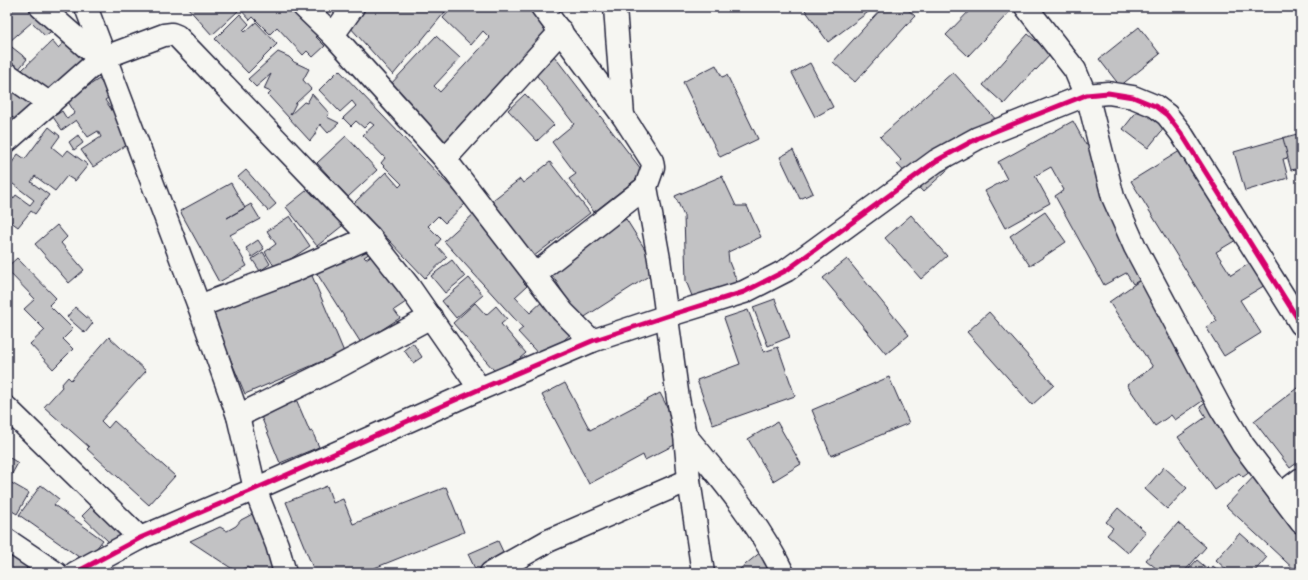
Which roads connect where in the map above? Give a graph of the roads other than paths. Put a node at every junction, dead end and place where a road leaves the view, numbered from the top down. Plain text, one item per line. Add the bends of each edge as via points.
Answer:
1 (41, 7) edge
2 (86, 7) edge
3 (304, 7) edge
4 (353, 7) edge
5 (542, 7) edge
6 (615, 7) edge
7 (1026, 7) edge
8 (561, 31) junction
9 (333, 35) junction
10 (103, 58) junction
11 (7, 74) edge
12 (1086, 95) junction
13 (50, 104) junction
14 (623, 116) junction
15 (7, 141) edge
16 (444, 159) junction
17 (646, 187) junction
18 (370, 237) junction
19 (535, 274) junction
20 (198, 306) junction
21 (667, 316) junction
22 (431, 317) junction
23 (1301, 324) edge
24 (592, 342) junction
25 (480, 389) junction
26 (7, 408) edge
27 (238, 416) junction
28 (685, 435) junction
29 (1301, 479) edge
30 (689, 480) junction
31 (255, 489) junction
32 (1280, 494) junction
33 (1301, 522) edge
34 (140, 538) junction
35 (7, 540) edge
36 (56, 573) edge
37 (75, 573) edge
38 (284, 573) edge
39 (491, 573) edge
40 (703, 573) edge
41 (783, 573) edge

1 - 10 street
2 - 10 street
3 - 9 street
4 - 9 street
5 - 8 street
6 - 14 street
7 - 12 street via 1075,70
8 - 14 street
8 - 16 street
9 - 16 street
10 - 13 street
10 - 18 street via 164,35 177,36
10 - 20 street
11 - 13 street
12 - 21 street via 978,138 936,161 787,270 744,292
12 - 23 street via 1108,92 1133,97 1155,106 1167,115 1181,133
12 - 32 street via 1113,197 1135,247 1220,407 1243,445
13 - 15 street
14 - 17 street via 652,161
16 - 19 street
17 - 19 street
17 - 21 street
18 - 20 street via 295,270
18 - 22 street
19 - 24 street via 563,312
20 - 27 street
21 - 24 street
21 - 28 street
22 - 25 street
22 - 27 street via 336,368
24 - 25 street
25 - 31 street
26 - 34 street
27 - 31 street
28 - 30 street
28 - 41 street via 749,516
29 - 32 street
30 - 39 street via 548,542
30 - 40 street
31 - 34 street
31 - 38 street via 277,546
32 - 33 street
34 - 37 street
35 - 36 street

